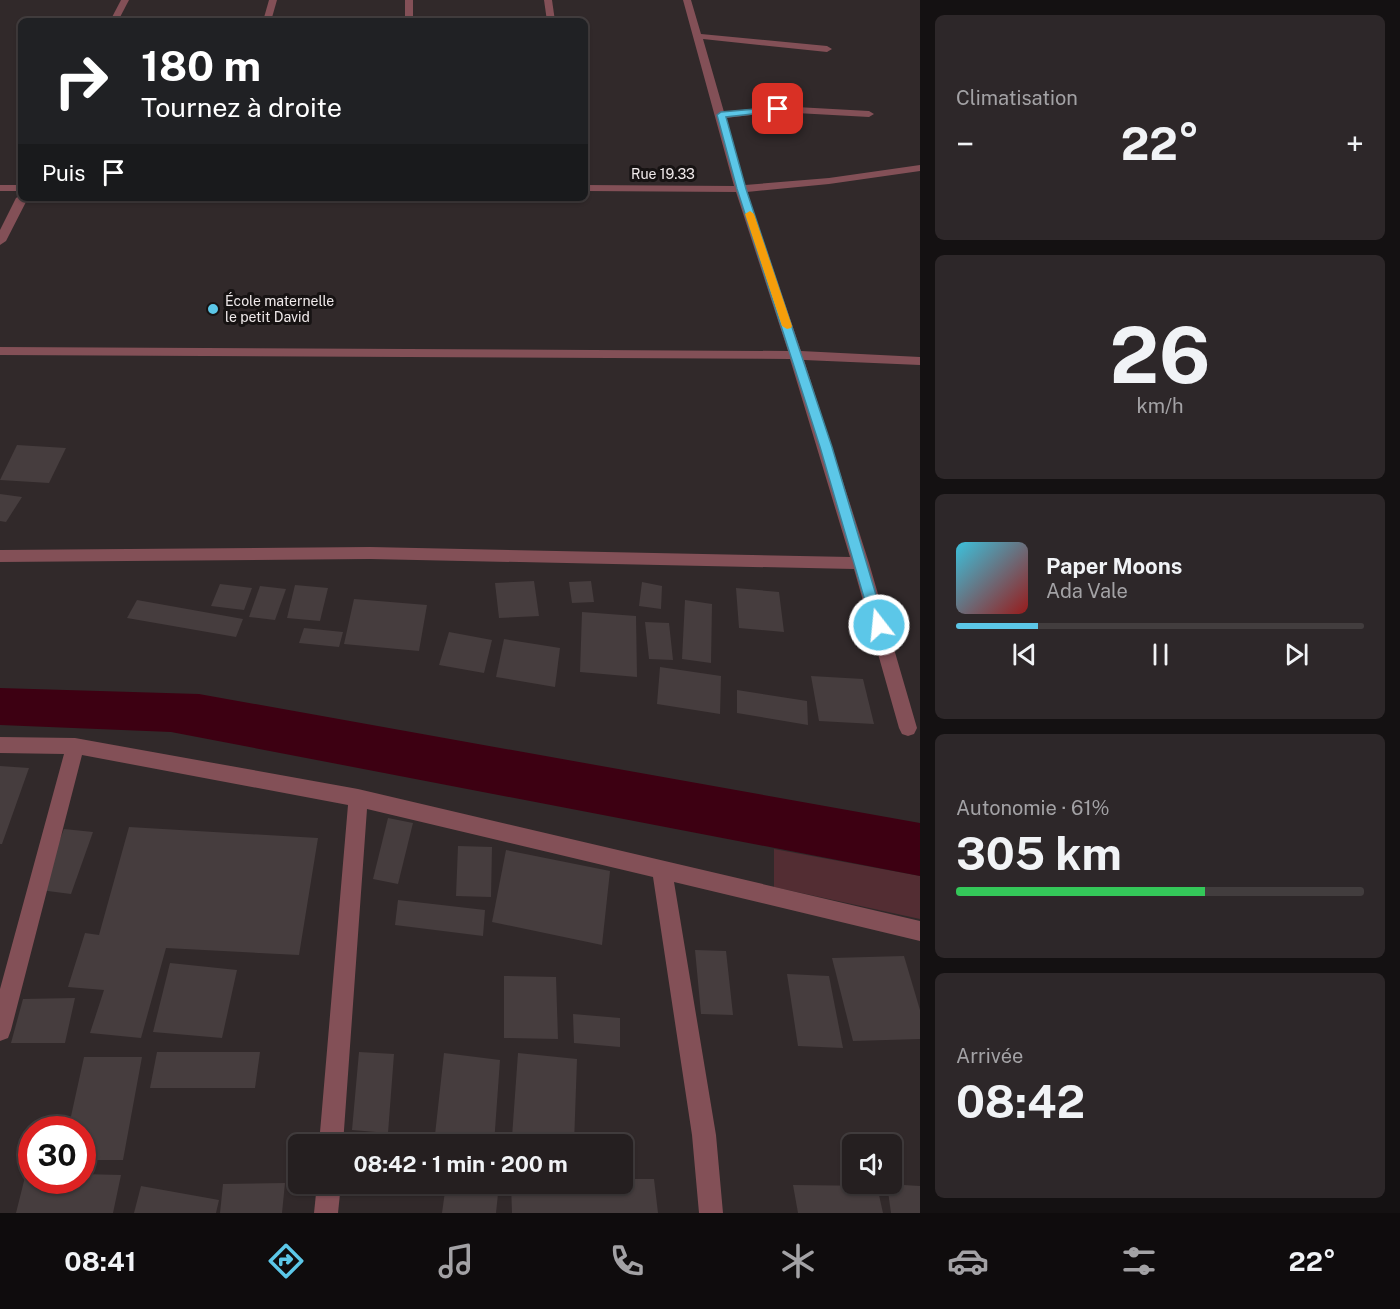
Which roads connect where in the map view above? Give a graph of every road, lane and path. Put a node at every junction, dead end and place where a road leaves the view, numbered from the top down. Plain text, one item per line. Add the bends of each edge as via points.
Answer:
1 (125, 0) edge
2 (273, 0) edge
3 (409, 0) edge
4 (548, 0) edge
5 (687, 0) edge
6 (116, 18) edge
7 (268, 18) edge
8 (409, 18) edge
9 (550, 18) edge
10 (698, 36) junction
11 (827, 49) dead end
12 (869, 114) dead end
13 (721, 115) junction
14 (920, 168) edge
15 (0, 188) edge
16 (18, 188) edge
17 (588, 188) edge
18 (741, 189) junction
19 (20, 201) edge
20 (0, 241) edge
21 (0, 351) edge
22 (796, 355) junction
23 (920, 361) edge
24 (0, 556) edge
25 (861, 564) junction
26 (908, 728) dead end
27 (0, 745) edge
28 (75, 746) junction
29 (357, 798) junction
30 (662, 871) junction
31 (920, 931) edge
32 (0, 1030) edge
33 (333, 1134) edge
34 (327, 1194) edge
35 (326, 1213) edge
36 (711, 1213) edge

1 - 6 street
2 - 7 street
3 - 8 street
4 - 9 street
5 - 10 street
10 - 11 street
10 - 13 street
12 - 13 street via 778,109
13 - 18 street
14 - 18 street, Rue 19.33
15 - 16 street
17 - 18 street, Rue 19.33
18 - 22 street
19 - 20 street
21 - 22 street
22 - 23 street
22 - 25 street
24 - 25 street via 370,554
25 - 26 street
27 - 28 street
28 - 29 street
28 - 32 street
29 - 30 street
29 - 33 street
30 - 31 street
30 - 36 street via 704,1135
34 - 35 street

